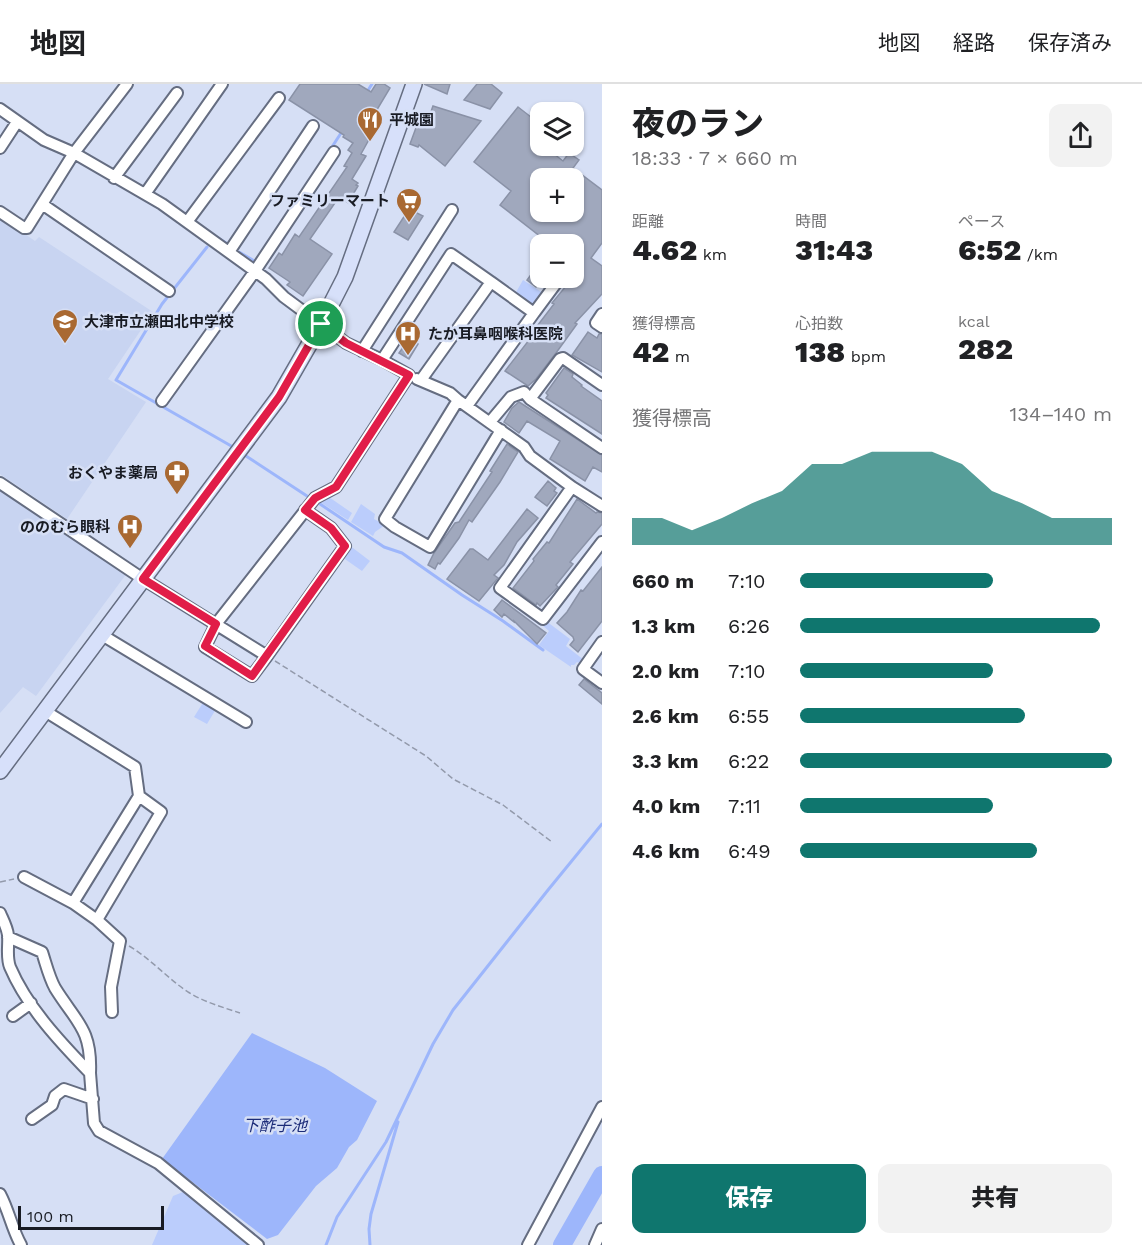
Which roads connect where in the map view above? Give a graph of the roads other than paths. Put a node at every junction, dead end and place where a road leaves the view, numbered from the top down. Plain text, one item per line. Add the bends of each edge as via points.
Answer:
1 (127, 84) edge
2 (222, 84) edge
3 (414, 84) edge
4 (177, 93) dead end
5 (279, 98) dead end
6 (0, 109) edge
7 (17, 122) junction
8 (314, 126) dead end
9 (0, 148) edge
10 (334, 152) dead end
11 (74, 153) junction
12 (114, 178) junction
13 (145, 194) junction
14 (42, 204) junction
15 (452, 210) dead end
16 (0, 212) edge
17 (187, 222) junction
18 (229, 252) junction
19 (255, 271) junction
20 (491, 282) junction
21 (552, 288) edge
22 (169, 291) dead end
23 (534, 312) junction
24 (602, 314) edge
25 (321, 324) junction
26 (602, 327) edge
27 (362, 351) junction
28 (382, 360) junction
29 (409, 375) junction
30 (421, 380) junction
31 (602, 385) edge
32 (530, 399) junction
33 (162, 400) dead end
34 (463, 403) junction
35 (490, 422) junction
36 (501, 430) junction
37 (602, 448) edge
38 (0, 483) edge
39 (573, 488) junction
40 (602, 506) edge
41 (305, 510) junction
42 (602, 542) edge
43 (143, 579) junction
44 (216, 624) junction
45 (102, 635) junction
46 (602, 642) edge
47 (267, 656) junction
48 (602, 682) edge
49 (45, 711) junction
50 (246, 722) dead end
51 (0, 771) edge
52 (139, 796) junction
53 (24, 877) road end
54 (73, 903) junction
55 (0, 913) edge
56 (97, 920) junction
57 (8, 937) junction
58 (31, 1003) junction
59 (112, 1012) dead end
60 (13, 1016) dead end
61 (90, 1073) junction
62 (93, 1099) junction
63 (602, 1107) edge
64 (32, 1119) dead end
65 (0, 1194) edge
66 (602, 1229) edge
67 (21, 1245) edge
68 (258, 1245) edge
69 (528, 1245) edge
70 (595, 1245) edge

1 - 11 street
2 - 13 street
3 - 25 street via 345,277
4 - 12 street
5 - 17 street
6 - 7 street
7 - 9 street
7 - 11 street
8 - 18 street
10 - 19 street
11 - 12 street
11 - 14 street
12 - 13 street
13 - 17 street
14 - 16 street via 27,228
14 - 22 street
15 - 27 street
17 - 18 street
18 - 19 street
19 - 25 street
19 - 33 street
20 - 23 street
20 - 28 street via 451,254
20 - 30 street
21 - 23 street
23 - 34 street
24 - 26 street via 596,322
25 - 27 street
25 - 43 street via 279,397
27 - 28 street
28 - 29 street
29 - 30 street
29 - 41 street via 336,487 315,498
30 - 34 street
31 - 32 street via 563,358
32 - 35 street via 524,393 511,396
32 - 37 street
34 - 35 street
34 - 36 street via 385,519 395,527 430,547
35 - 36 street
36 - 39 street
38 - 43 street
39 - 40 street
39 - 42 street via 500,588 543,619
41 - 44 street
41 - 47 street via 331,528 345,546
43 - 44 street
43 - 45 street
44 - 47 street
44 - 47 street via 205,646 242,670 252,676
45 - 49 street
45 - 50 street
46 - 48 street via 583,669
49 - 51 street
49 - 52 street via 135,767
52 - 54 street
52 - 56 street via 161,812
53 - 54 street
54 - 56 street
55 - 57 street
56 - 59 street via 120,941 111,987
57 - 58 street via 9,964
57 - 61 street via 42,952 55,987 89,1041
58 - 60 street
58 - 61 street
61 - 62 street
62 - 64 street via 64,1089 54,1096 52,1106
62 - 68 street via 94,1123 99,1131 158,1162
63 - 69 street
65 - 67 street
66 - 70 street

